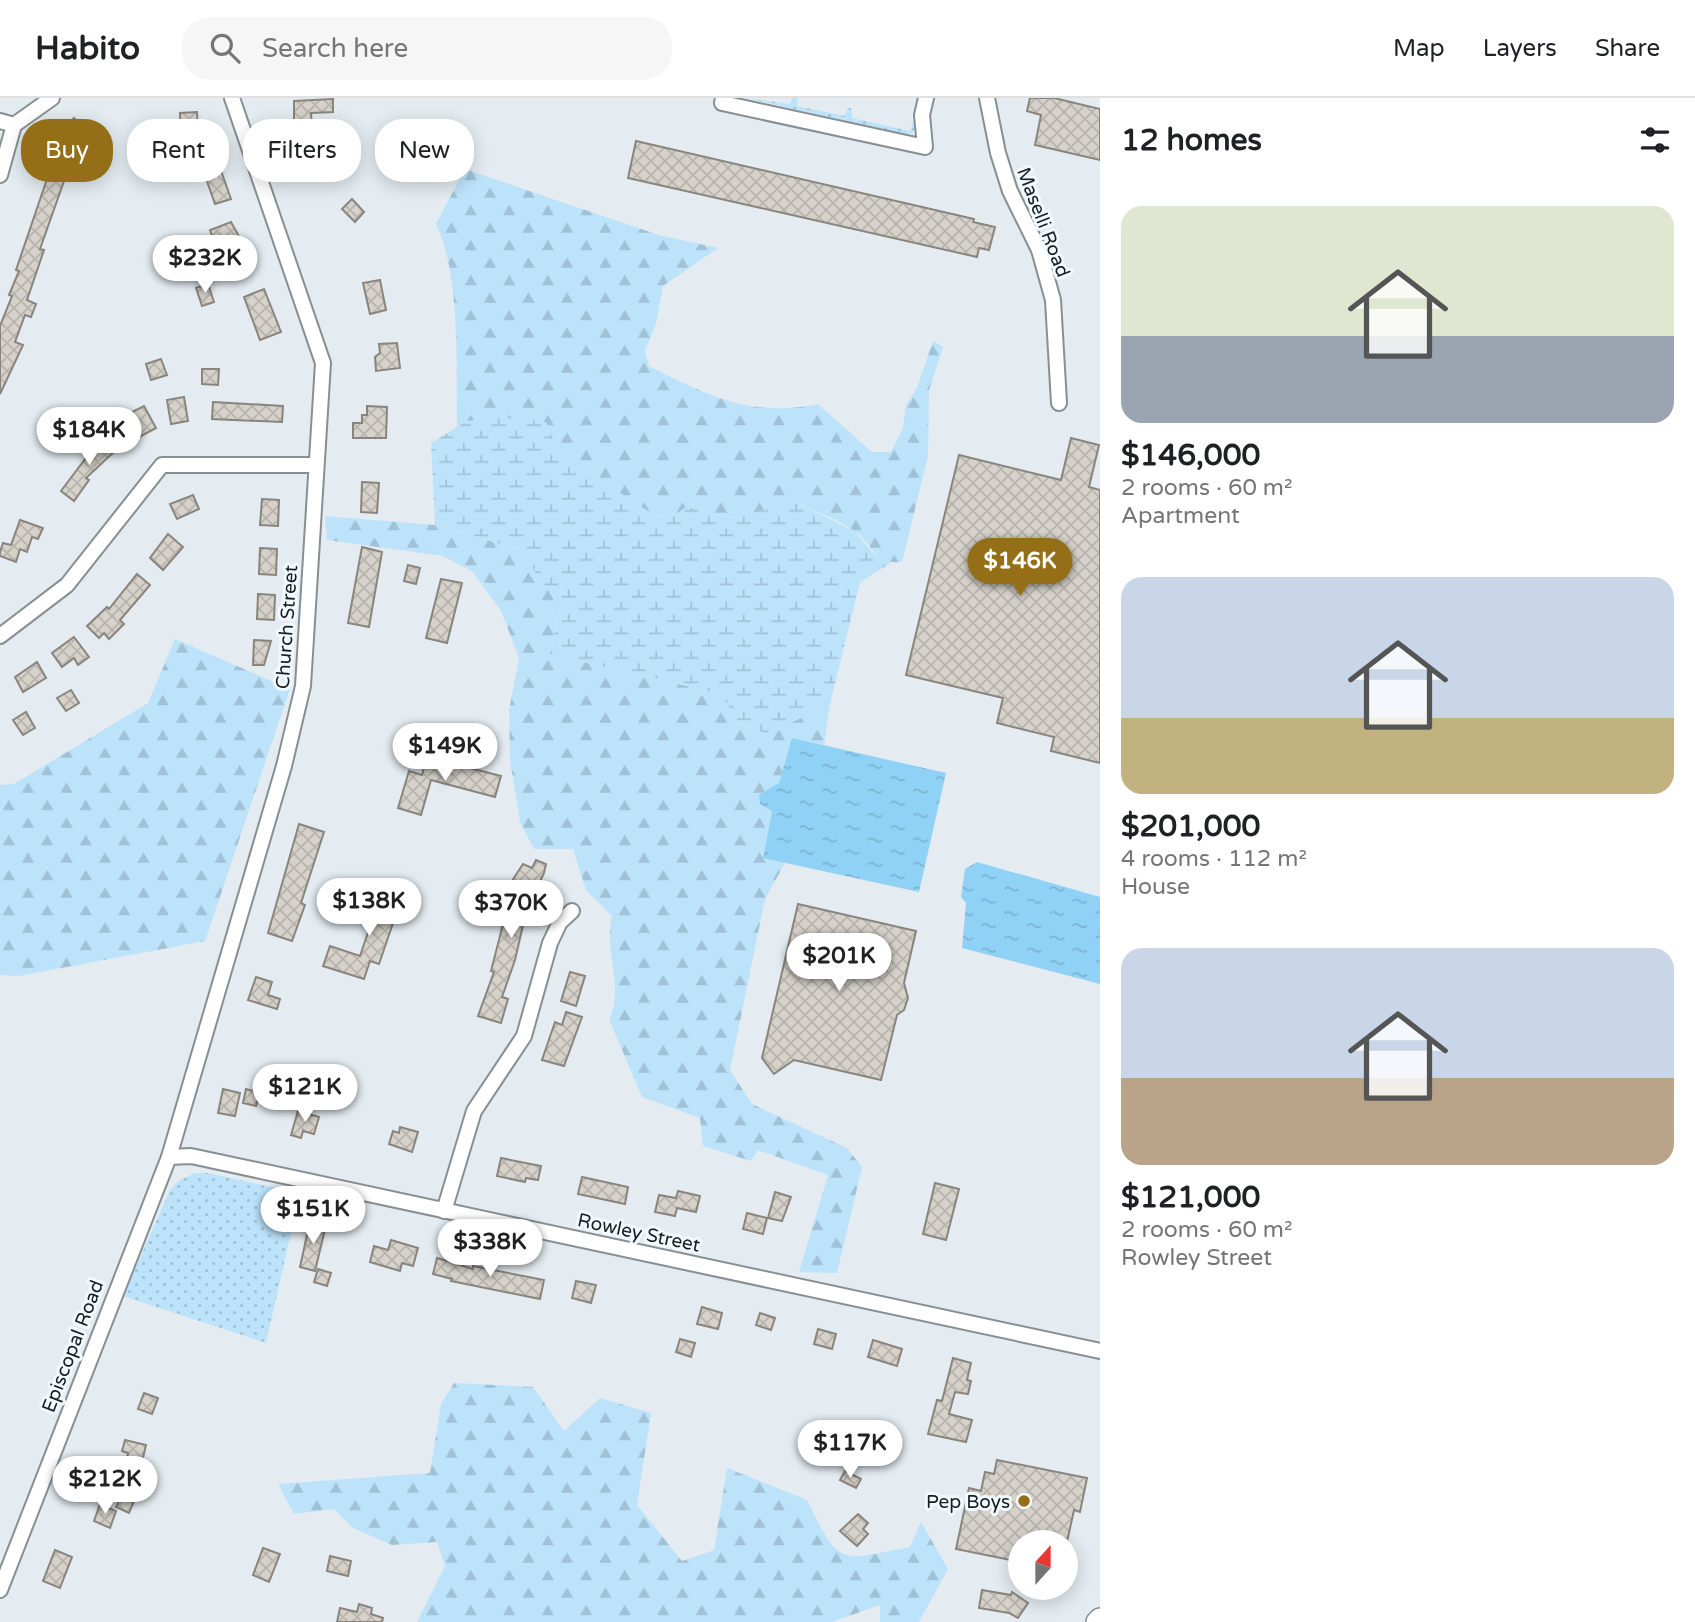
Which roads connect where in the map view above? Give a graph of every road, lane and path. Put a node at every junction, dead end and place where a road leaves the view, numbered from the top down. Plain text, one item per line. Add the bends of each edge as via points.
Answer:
1 (52, 98) edge
2 (232, 98) edge
3 (723, 98) edge
4 (926, 98) edge
5 (987, 98) edge
6 (7, 123) edge
7 (0, 175) edge
8 (1059, 403) dead end
9 (316, 465) junction
10 (0, 636) edge
11 (572, 911) dead end
12 (169, 1157) junction
13 (444, 1211) junction
14 (1100, 1351) edge
15 (0, 1590) edge

1 - 6 street
2 - 9 street, Church Street via 323,363
3 - 4 street via 722,103 925,147 922,115
5 - 8 street, Maselli Road via 1010,191 1039,250 1053,300
6 - 7 street
9 - 10 street via 162,465 67,585
9 - 12 street, Church Street via 306,646 296,722
11 - 13 street via 560,922 550,943 524,1037 474,1111
12 - 13 street, Rowley Street via 191,1156
12 - 15 street, Episcopal Road
13 - 14 street, Rowley Street

